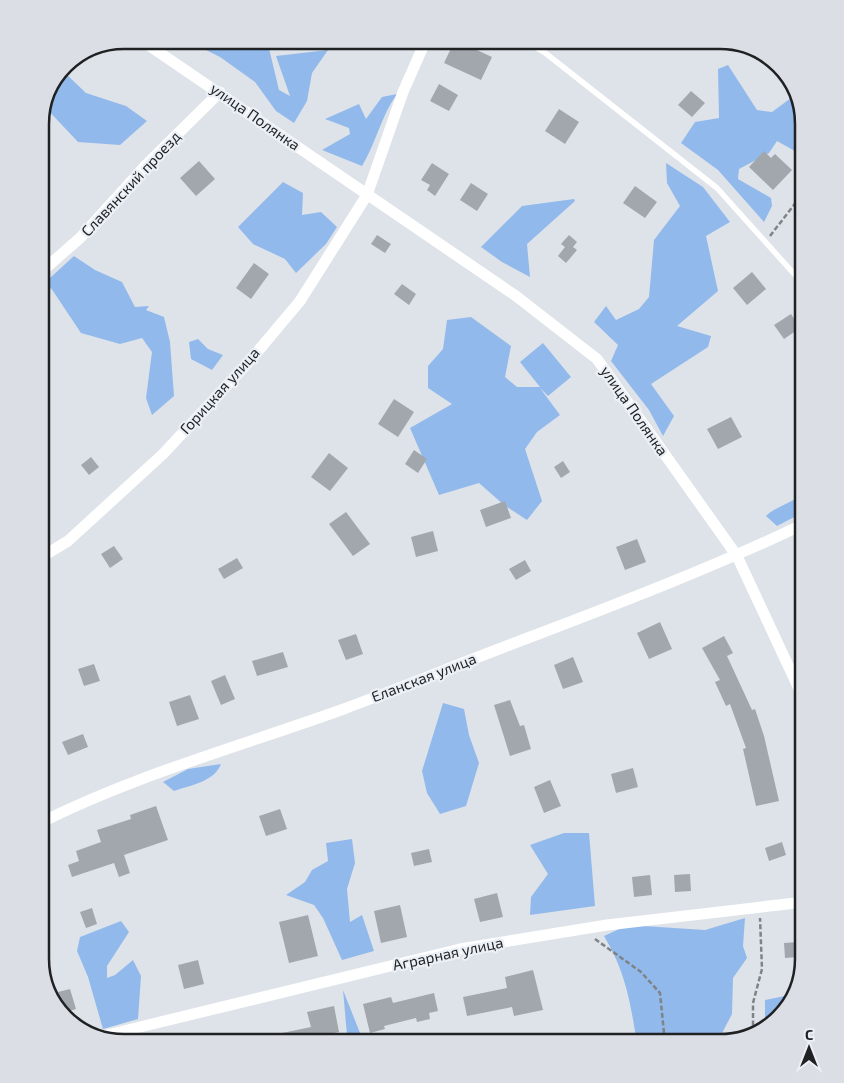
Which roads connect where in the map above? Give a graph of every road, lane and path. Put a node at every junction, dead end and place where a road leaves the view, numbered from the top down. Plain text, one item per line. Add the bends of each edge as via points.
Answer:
1 (155, 49) edge
2 (422, 49) edge
3 (539, 49) edge
4 (220, 92) junction
5 (367, 195) junction
6 (795, 204) edge
7 (765, 243) junction
8 (49, 265) edge
9 (795, 275) edge
10 (795, 528) edge
11 (49, 553) edge
12 (737, 556) junction
13 (795, 680) edge
14 (49, 818) edge
15 (795, 903) edge
16 (760, 907) junction
17 (575, 930) junction
18 (753, 1027) edge
19 (113, 1034) edge
20 (664, 1034) edge

1 - 4 street, улица Полянка
2 - 5 street via 403,92
3 - 7 lane via 717,188
4 - 5 street, улица Полянка
4 - 8 street, Славянский проезд via 146,165 80,238
5 - 11 street, Горицкая улица via 300,301 248,363 163,454 68,541
5 - 12 street, улица Полянка via 516,296 597,359
6 - 7 path
7 - 9 lane
10 - 12 street, Еланская улица
12 - 13 street, улица Полянка
12 - 14 street, Еланская улица via 342,709 155,775
15 - 16 street, Аграрная улица
16 - 17 street, Аграрная улица
16 - 18 path via 762,969 753,1003
17 - 19 street, Аграрная улица via 460,949
17 - 20 path via 604,944 641,972 660,993

